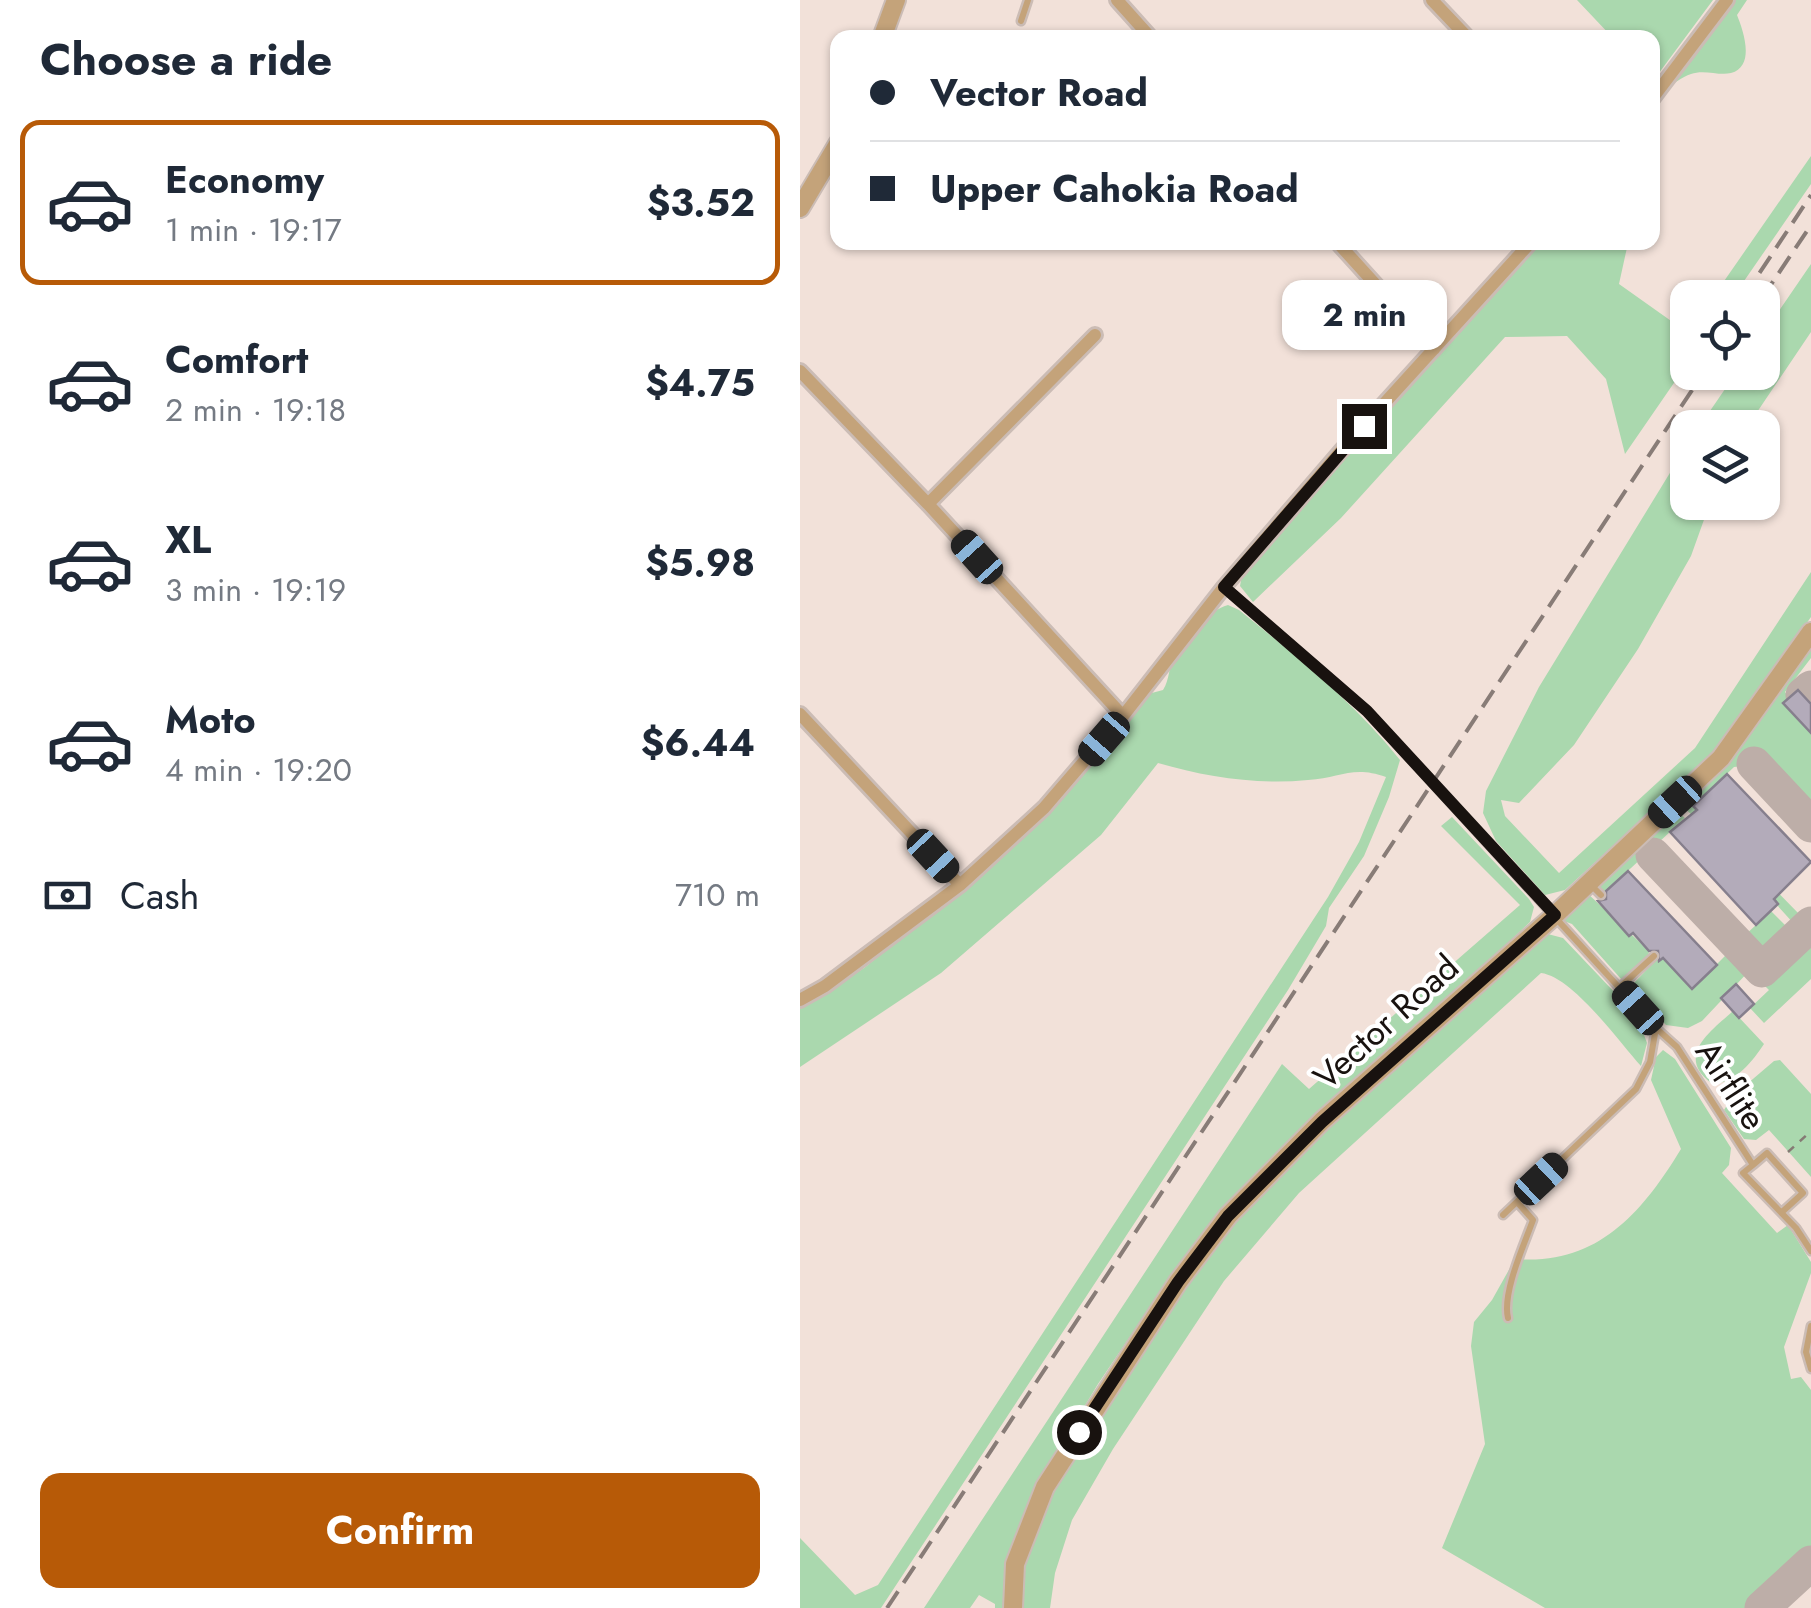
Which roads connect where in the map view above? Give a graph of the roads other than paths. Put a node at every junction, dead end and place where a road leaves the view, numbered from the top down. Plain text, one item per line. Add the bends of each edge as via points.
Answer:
1 (896, 0) edge
2 (1028, 0) edge
3 (1117, 0) edge
4 (1432, 0) edge
5 (1727, 0) edge
6 (1021, 21) dead end
7 (885, 30) edge
8 (1144, 30) edge
9 (1455, 30) edge
10 (1660, 88) edge
11 (830, 157) edge
12 (800, 208) edge
13 (1344, 250) edge
14 (1524, 250) edge
15 (1095, 336) dead end
16 (1434, 350) junction
17 (800, 372) edge
18 (928, 504) junction
19 (1224, 587) junction
20 (1811, 632) edge
21 (800, 714) edge
22 (1124, 716) junction
23 (960, 884) junction
24 (1555, 915) junction
25 (1654, 956) dead end
26 (1620, 988) junction
27 (800, 1000) edge
28 (1656, 1028) junction
29 (1752, 1165) junction
30 (1517, 1202) junction
31 (1782, 1212) junction
32 (1503, 1215) dead end
33 (1811, 1251) edge
34 (1508, 1318) dead end
35 (1811, 1326) edge
36 (1811, 1369) edge
37 (1012, 1608) edge

1 - 7 street
2 - 6 lane
3 - 8 street
4 - 9 street
5 - 10 street
11 - 12 street
13 - 16 street
14 - 16 street
15 - 18 street
16 - 19 street
17 - 18 street
18 - 22 street
19 - 22 street
19 - 24 lane, Airflite via 1367,711
20 - 24 street, Vector Road via 1721,758 1595,889
21 - 23 street
22 - 23 street via 1044,808
23 - 27 street
24 - 26 lane, Airflite
24 - 37 street, Vector Road via 1322,1122 1228,1216 1045,1487 1015,1564
25 - 26 lane
26 - 28 lane, Airflite
28 - 29 lane, Airflite via 1677,1046
28 - 30 lane via 1636,1089
29 - 31 lane, Airflite via 1744,1173
29 - 31 lane via 1767,1153 1803,1193
30 - 32 lane
30 - 34 lane via 1533,1220
31 - 33 lane, Airflite
35 - 36 lane

